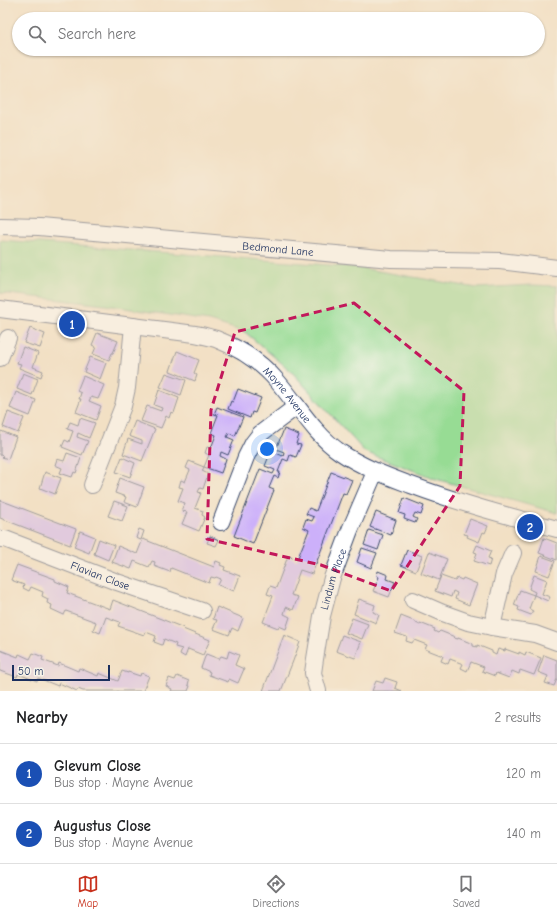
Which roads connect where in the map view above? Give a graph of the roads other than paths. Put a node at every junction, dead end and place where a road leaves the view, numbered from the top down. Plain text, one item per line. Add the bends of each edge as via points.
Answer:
1 (0, 226) edge
2 (557, 268) edge
3 (0, 309) edge
4 (133, 326) junction
5 (8, 338) dead end
6 (0, 358) edge
7 (297, 406) junction
8 (375, 472) junction
9 (92, 485) dead end
10 (221, 522) dead end
11 (557, 529) edge
12 (0, 539) edge
13 (513, 553) dead end
14 (413, 600) dead end
15 (202, 611) dead end
16 (492, 628) junction
17 (557, 642) edge
18 (318, 691) edge

1 - 2 street, Bedmond Lane via 39,227 390,259 500,261
3 - 4 street, Mayne Avenue
4 - 7 street, Mayne Avenue via 195,334 233,347 258,363
4 - 9 street via 123,406
5 - 6 street
7 - 8 street, Mayne Avenue via 327,441
7 - 10 street via 260,434 254,443 246,456
8 - 11 street, Mayne Avenue via 436,494
8 - 18 street, Lindum Place via 332,578 322,616 313,673
12 - 15 street, Flavian Close
13 - 16 street via 504,574
14 - 16 street via 443,614
16 - 17 street via 535,634

